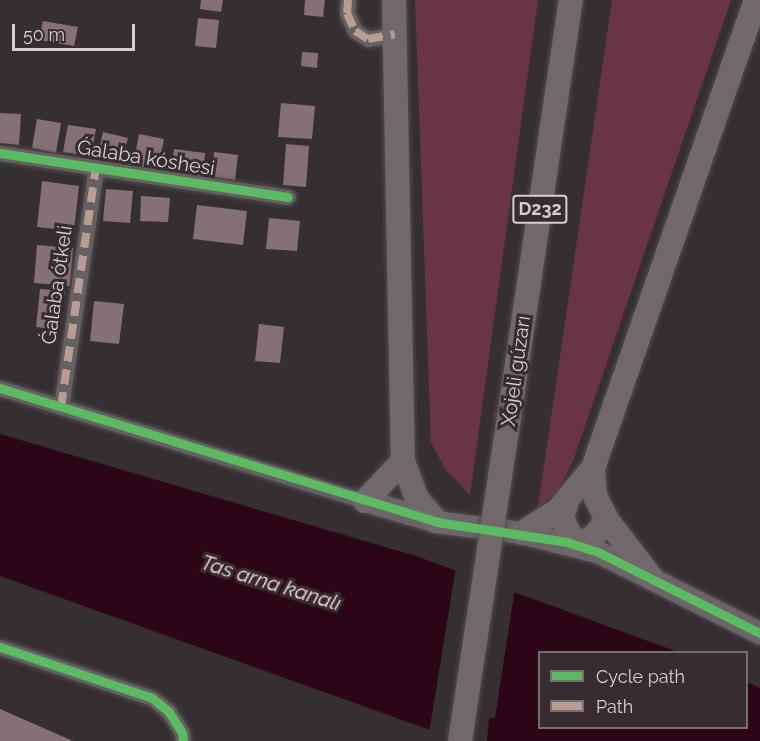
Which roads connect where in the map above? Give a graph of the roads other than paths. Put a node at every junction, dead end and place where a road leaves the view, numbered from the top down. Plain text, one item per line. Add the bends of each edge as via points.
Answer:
1 (348, 0) edge
2 (394, 0) edge
3 (571, 0) edge
4 (756, 0) edge
5 (395, 34) junction
6 (0, 153) edge
7 (96, 168) junction
8 (288, 197) dead end
9 (0, 388) edge
10 (61, 407) junction
11 (402, 461) junction
12 (593, 468) junction
13 (365, 501) junction
14 (567, 501) junction
15 (607, 520) junction
16 (437, 522) junction
17 (522, 533) junction
18 (574, 544) junction
19 (651, 578) junction
20 (760, 633) edge
21 (0, 647) edge
22 (183, 741) edge
23 (460, 741) edge

1 - 5 street via 347,13 355,31 368,39
2 - 5 main road
3 - 23 main road, Xojeli gúzarı / D232, bridge
4 - 12 main road
5 - 11 main road
6 - 7 street, Ǵalaba kóshesi
7 - 8 street, Ǵalaba kóshesi
7 - 10 street, Ǵalaba ótkeli
9 - 10 street
10 - 13 street
11 - 13 main road
11 - 16 main road via 417,499
12 - 14 main road
12 - 15 main road via 595,496
13 - 16 street
14 - 17 main road
14 - 18 main road via 562,518
15 - 18 main road via 592,538
15 - 19 main road
16 - 17 street
17 - 18 street
18 - 19 street
19 - 20 street
21 - 22 street via 152,698 169,712

